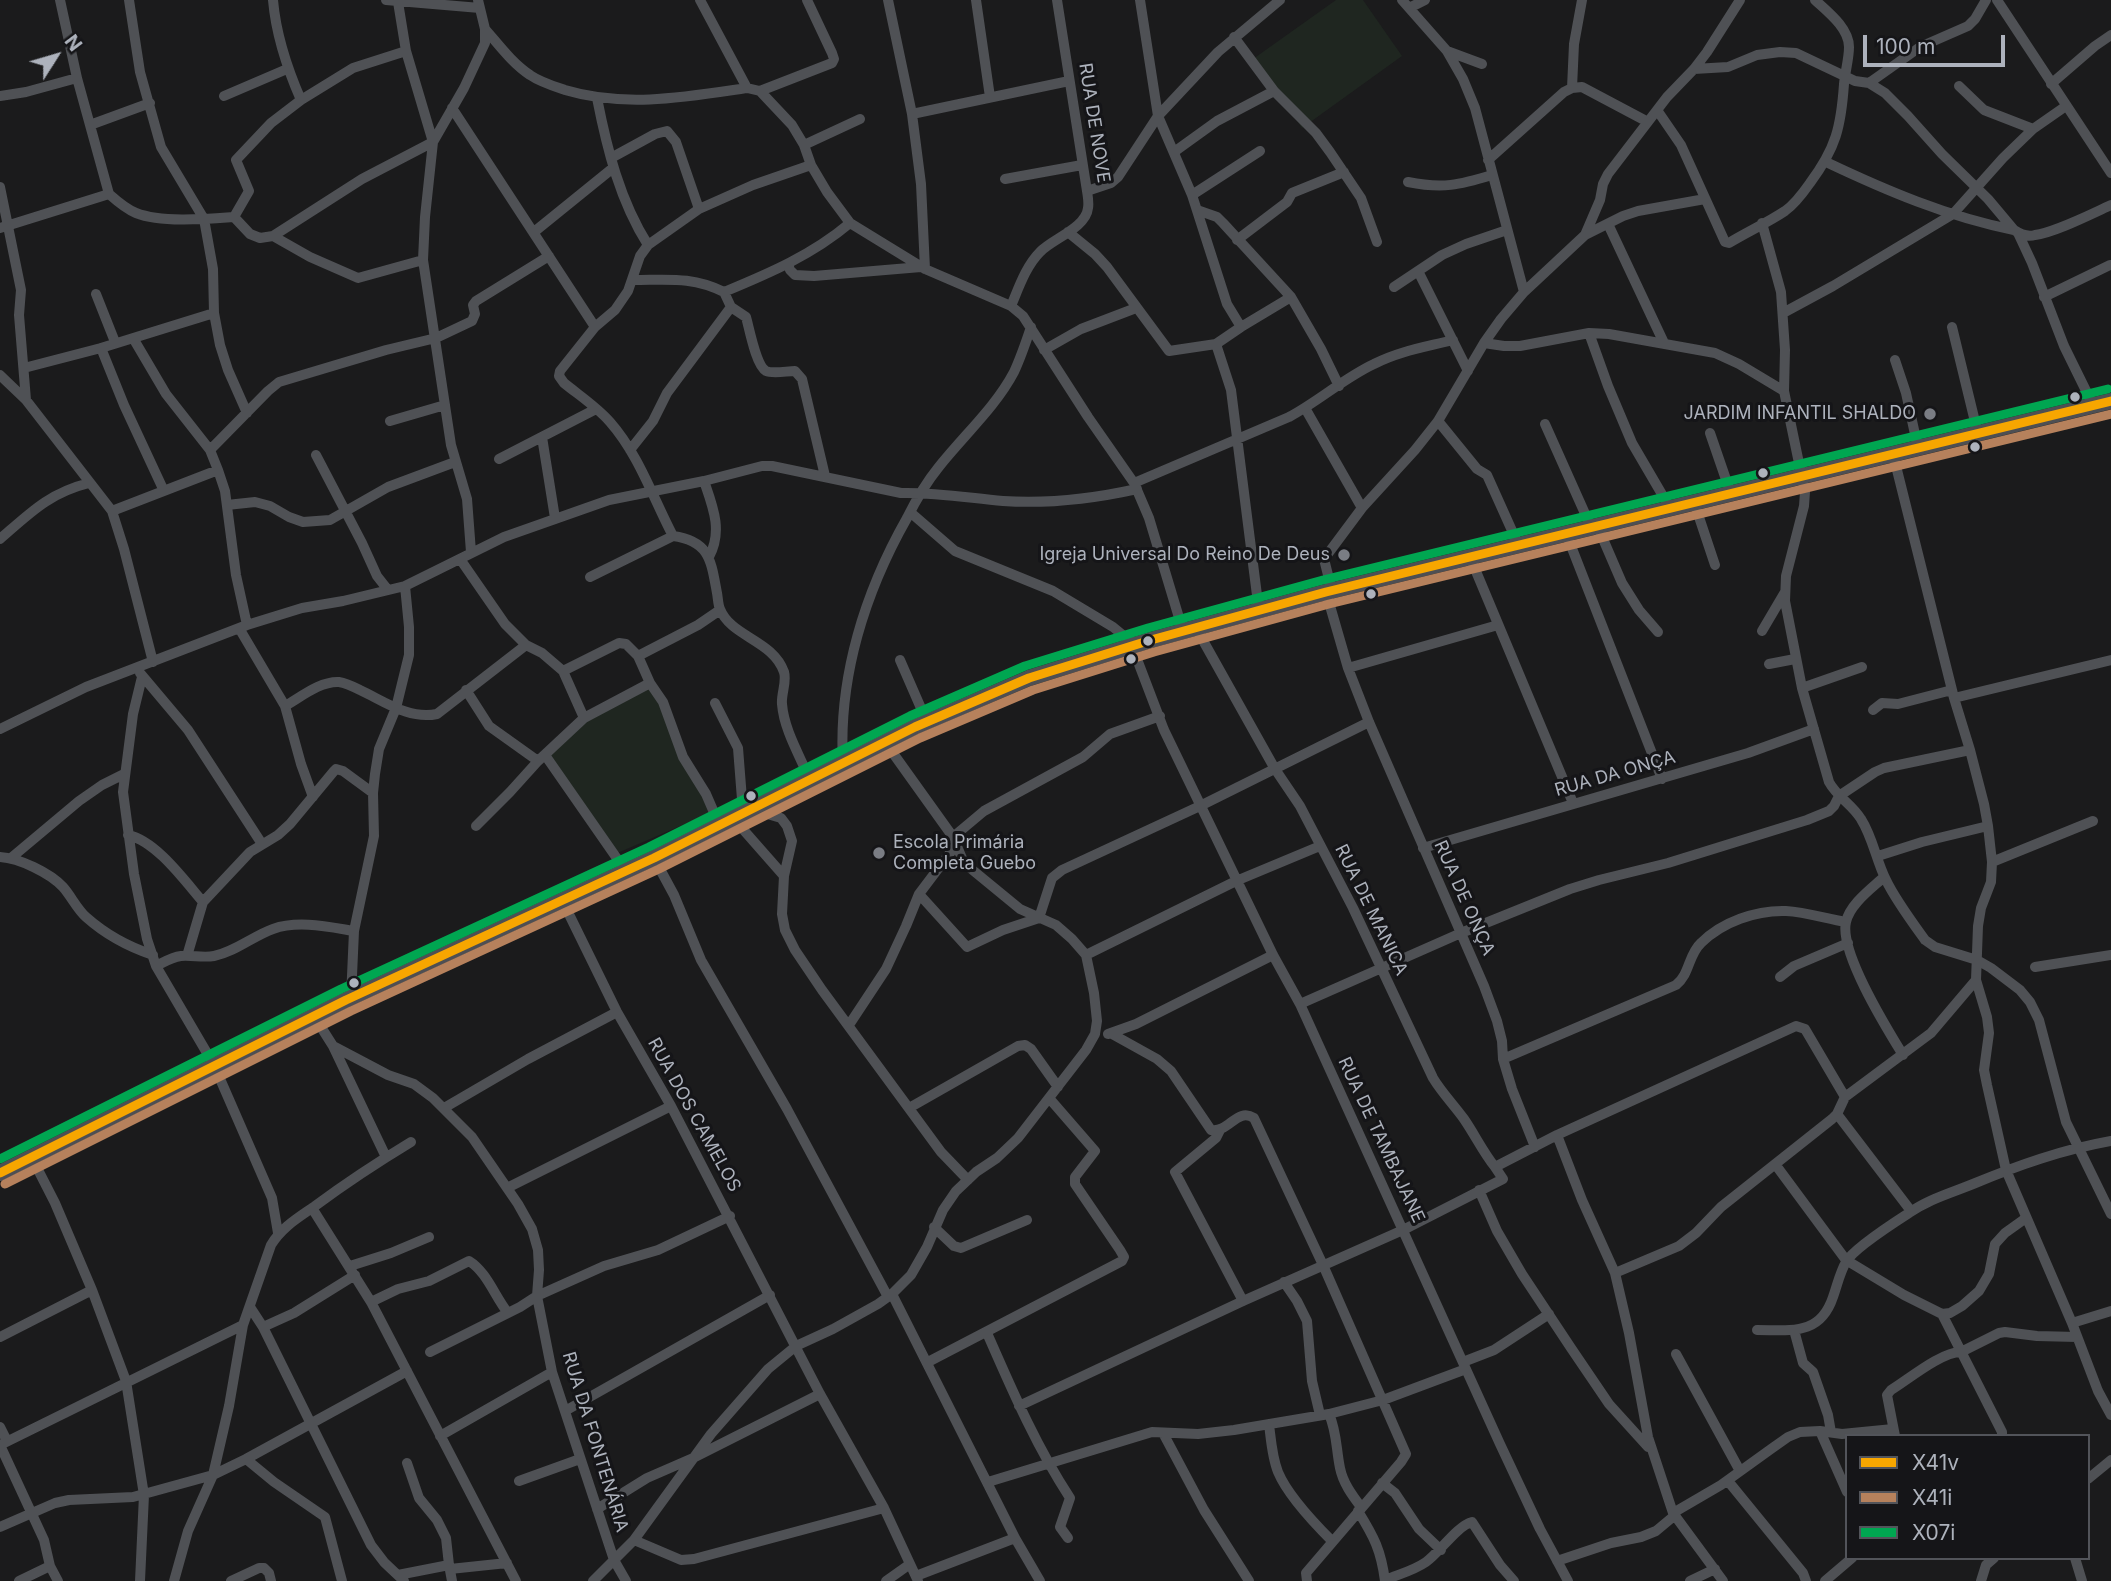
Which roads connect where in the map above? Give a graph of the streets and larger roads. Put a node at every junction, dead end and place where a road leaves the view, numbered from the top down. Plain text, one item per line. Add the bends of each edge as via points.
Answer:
1 (61, 0) edge
2 (129, 0) edge
3 (273, 0) edge
4 (386, 0) edge
5 (700, 0) edge
6 (807, 0) edge
7 (888, 0) edge
8 (976, 0) edge
9 (1057, 0) edge
10 (1140, 0) edge
11 (1425, 0) edge
12 (1582, 0) edge
13 (1740, 0) edge
14 (1815, 0) edge
15 (1986, 0) edge
16 (1997, 0) edge
17 (398, 2) edge
18 (1272, 2) edge
19 (479, 4) edge
20 (1406, 4) edge
21 (485, 29) junction
22 (2111, 35) edge
23 (1234, 37) junction
24 (406, 51) junction
25 (1447, 51) junction
26 (1482, 64) dead end
27 (287, 69) junction
28 (1694, 69) junction
29 (1844, 76) junction
30 (77, 78) junction
31 (1069, 81) junction
32 (1869, 83) junction
33 (2051, 84) junction
34 (1959, 86) dead end
35 (747, 88) junction
36 (1572, 88) junction
37 (760, 91) junction
38 (1274, 91) junction
39 (0, 96) edge
40 (224, 96) dead end
41 (990, 97) junction
42 (597, 98) junction
43 (301, 100) junction
44 (150, 103) junction
45 (2066, 106) junction
46 (452, 108) junction
47 (1657, 110) junction
48 (912, 114) junction
49 (1158, 116) junction
50 (860, 119) dead end
51 (1648, 122) junction
52 (90, 125) junction
53 (2033, 129) junction
54 (433, 142) junction
55 (804, 145) junction
56 (1259, 151) dead end
57 (1174, 152) junction
58 (1488, 160) junction
59 (1826, 162) junction
60 (612, 163) junction
61 (811, 165) junction
62 (1082, 165) junction
63 (1344, 172) junction
64 (2111, 173) edge
65 (1492, 175) junction
66 (1005, 179) dead end
67 (1408, 181) dead end
68 (0, 187) edge
69 (1977, 188) junction
70 (1087, 191) junction
71 (109, 194) junction
72 (1192, 195) junction
73 (1705, 199) junction
74 (2111, 205) edge
75 (699, 209) junction
76 (1197, 210) junction
77 (1953, 214) junction
78 (234, 217) junction
79 (204, 219) junction
80 (850, 223) junction
81 (1762, 223) junction
82 (1608, 224) junction
83 (4, 227) edge
84 (1507, 230) junction
85 (2016, 231) junction
86 (534, 232) junction
87 (1069, 232) junction
88 (1585, 235) junction
89 (273, 236) junction
90 (1237, 240) junction
91 (1377, 242) dead end
92 (648, 245) junction
93 (549, 256) junction
94 (423, 260) junction
95 (788, 264) junction
96 (2110, 265) edge
97 (923, 268) junction
98 (1418, 271) junction
99 (633, 280) junction
100 (1394, 287) dead end
101 (724, 292) junction
102 (1524, 292) junction
103 (96, 294) dead end
104 (1291, 297) junction
105 (2044, 297) junction
106 (1011, 306) junction
107 (731, 307) junction
108 (1136, 308) junction
109 (214, 313) junction
110 (1783, 313) junction
111 (595, 327) junction
112 (1031, 327) junction
113 (1241, 327) junction
114 (1952, 327) dead end
115 (1589, 332) junction
116 (133, 338) junction
117 (436, 338) junction
118 (1454, 340) junction
119 (115, 342) junction
120 (1483, 343) junction
121 (1664, 343) junction
122 (1216, 344) junction
123 (101, 348) junction
124 (1044, 350) junction
125 (1895, 360) dead end
126 (24, 368) junction
127 (1468, 371) junction
128 (0, 375) edge
129 (1339, 386) junction
130 (1784, 391) junction
131 (26, 400) junction
132 (2111, 401) edge
133 (445, 405) junction
134 (2094, 405) junction
135 (1305, 408) junction
136 (596, 409) junction
137 (247, 413) junction
138 (390, 421) dead end
139 (1438, 421) junction
140 (1545, 424) dead end
141 (1710, 433) dead end
142 (1974, 435) junction
143 (542, 437) junction
144 (1238, 437) junction
145 (1918, 448) junction
146 (209, 450) junction
147 (630, 450) junction
148 (1893, 454) junction
149 (316, 455) dead end
150 (499, 459) dead end
151 (455, 462) junction
152 (218, 470) junction
153 (825, 476) junction
154 (1803, 476) junction
155 (704, 481) junction
156 (89, 483) junction
157 (1135, 486) junction
158 (164, 491) junction
159 (650, 491) junction
160 (920, 492) junction
161 (1731, 494) junction
162 (1694, 502) junction
163 (227, 505) junction
164 (1362, 508) junction
165 (1670, 508) junction
166 (112, 511) junction
167 (345, 511) junction
168 (910, 512) junction
169 (555, 518) junction
170 (1594, 526) junction
171 (1566, 533) junction
172 (673, 536) junction
173 (0, 539) edge
174 (1518, 544) junction
175 (471, 552) junction
176 (709, 557) junction
177 (1470, 557) junction
178 (460, 559) junction
179 (1715, 565) dead end
180 (590, 577) dead end
181 (405, 586) junction
182 (388, 590) junction
183 (1329, 592) junction
184 (1785, 592) junction
185 (720, 610) junction
186 (1259, 611) junction
187 (1498, 625) junction
188 (243, 626) junction
189 (1190, 629) junction
190 (1762, 631) dead end
191 (1658, 632) dead end
192 (1139, 643) junction
193 (526, 645) junction
194 (638, 656) junction
195 (1796, 659) junction
196 (900, 660) dead end
197 (2111, 660) edge
198 (153, 662) junction
199 (1769, 664) dead end
200 (1862, 667) dead end
201 (1348, 668) junction
202 (563, 671) junction
203 (139, 672) junction
204 (650, 683) junction
205 (1802, 688) junction
206 (466, 690) junction
207 (1953, 694) junction
208 (715, 703) dead end
209 (285, 706) junction
210 (396, 708) junction
211 (1872, 709) dead end
212 (1160, 716) junction
213 (584, 718) junction
214 (927, 722) junction
215 (1369, 722) junction
216 (0, 729) edge
217 (1814, 729) junction
218 (885, 742) junction
219 (1970, 750) junction
220 (542, 758) junction
221 (843, 763) junction
222 (1275, 769) junction
223 (124, 775) junction
224 (1662, 779) junction
225 (810, 780) junction
226 (373, 793) junction
227 (1839, 796) junction
228 (313, 797) junction
229 (1573, 803) junction
230 (1200, 806) junction
231 (764, 813) dead end
232 (732, 818) junction
233 (2092, 821) dead end
234 (476, 826) dead end
235 (1988, 827) junction
236 (128, 835) junction
237 (954, 841) junction
238 (262, 844) junction
239 (1320, 846) junction
240 (1423, 848) junction
241 (1878, 856) junction
242 (6, 857) edge
243 (654, 858) junction
244 (1993, 862) junction
245 (625, 870) junction
246 (784, 876) junction
247 (1884, 877) junction
248 (1237, 881) junction
249 (919, 894) junction
250 (562, 900) junction
251 (203, 902) junction
252 (1039, 918) junction
253 (1846, 922) junction
254 (354, 931) junction
255 (1461, 933) junction
256 (1848, 943) junction
257 (1086, 954) junction
258 (1272, 955) junction
259 (2111, 955) edge
260 (187, 956) junction
261 (1978, 960) junction
262 (154, 961) junction
263 (2035, 967) dead end
264 (1381, 968) junction
265 (1780, 977) dead end
266 (1976, 980) junction
267 (351, 998) junction
268 (1300, 1004) junction
269 (617, 1012) junction
270 (314, 1016) junction
271 (849, 1026) junction
272 (1095, 1034) junction
273 (1112, 1034) junction
274 (333, 1046) junction
275 (1903, 1055) junction
276 (1503, 1059) junction
277 (214, 1065) junction
278 (1058, 1087) junction
279 (1845, 1097) junction
280 (1049, 1098) junction
281 (671, 1106) junction
282 (444, 1108) junction
283 (909, 1108) junction
284 (1837, 1114) junction
285 (1220, 1130) junction
286 (1557, 1135) junction
287 (2111, 1141) edge
288 (411, 1142) dead end
289 (1535, 1147) junction
290 (2078, 1147) junction
291 (386, 1157) junction
292 (32, 1158) junction
293 (1775, 1164) junction
294 (1495, 1167) junction
295 (2006, 1170) junction
296 (0, 1173) edge
297 (968, 1180) junction
298 (507, 1188) junction
299 (1479, 1191) junction
300 (312, 1208) junction
301 (1911, 1211) junction
302 (2111, 1214) edge
303 (730, 1216) junction
304 (2026, 1218) junction
305 (1027, 1220) dead end
306 (934, 1227) junction
307 (1403, 1230) junction
308 (278, 1233) junction
309 (429, 1237) dead end
310 (1846, 1260) junction
311 (1323, 1265) junction
312 (352, 1271) junction
313 (1615, 1273) junction
314 (1284, 1282) junction
315 (92, 1290) junction
316 (770, 1295) junction
317 (537, 1296) junction
318 (890, 1296) junction
319 (1243, 1301) junction
320 (370, 1303) junction
321 (250, 1307) junction
322 (2111, 1311) edge
323 (508, 1313) junction
324 (1549, 1314) junction
325 (1942, 1314) junction
326 (2072, 1324) junction
327 (243, 1325) junction
328 (263, 1327) junction
329 (1757, 1330) dead end
330 (1794, 1330) junction
331 (987, 1333) junction
332 (0, 1337) edge
333 (2077, 1337) junction
334 (796, 1346) junction
335 (430, 1352) dead end
336 (1961, 1352) junction
337 (1676, 1354) dead end
338 (928, 1362) junction
339 (1465, 1366) junction
340 (407, 1371) junction
341 (552, 1373) junction
342 (126, 1381) junction
343 (820, 1394) junction
344 (1383, 1401) junction
345 (1019, 1406) junction
346 (565, 1410) junction
347 (1325, 1414) junction
348 (2111, 1415) edge
349 (1269, 1424) junction
350 (310, 1425) junction
351 (0, 1427) edge
352 (1826, 1431) junction
353 (1894, 1432) edge
354 (1163, 1433) junction
355 (2001, 1434) edge
356 (440, 1436) junction
357 (2, 1444) edge
358 (1652, 1450) junction
359 (580, 1458) junction
360 (693, 1458) junction
361 (246, 1459) junction
362 (2111, 1460) edge
363 (407, 1463) dead end
364 (1048, 1464) junction
365 (1740, 1471) junction
366 (213, 1475) junction
367 (2090, 1477) edge
368 (519, 1481) dead end
369 (1728, 1481) junction
370 (988, 1482) junction
371 (1382, 1483) junction
372 (1845, 1486) edge
373 (144, 1494) junction
374 (597, 1508) junction
375 (884, 1508) junction
376 (1359, 1509) junction
377 (32, 1513) junction
378 (1672, 1513) junction
379 (0, 1527) edge
380 (1015, 1538) junction
381 (1069, 1538) dead end
382 (634, 1540) junction
383 (1332, 1541) junction
384 (1441, 1550) junction
385 (614, 1560) junction
386 (1850, 1560) edge
387 (2076, 1560) edge
388 (1557, 1561) junction
389 (1990, 1562) edge
390 (507, 1563) junction
391 (910, 1564) junction
392 (50, 1566) junction
393 (449, 1567) junction
394 (1715, 1569) junction
395 (401, 1578) edge
396 (917, 1578) edge
397 (1385, 1580) edge
398 (19, 1581) edge
399 (58, 1581) edge
400 (140, 1581) edge
401 (174, 1581) edge
402 (231, 1581) edge
403 (271, 1581) edge
404 (342, 1581) edge
405 (452, 1581) edge
406 (516, 1581) edge
407 (593, 1581) edge
408 (626, 1581) edge
409 (886, 1581) edge
410 (1040, 1581) edge
411 (1249, 1581) edge
412 (1307, 1581) edge
413 (1514, 1581) edge
414 (1568, 1581) edge
415 (1690, 1581) edge
416 (1723, 1581) edge
417 (1806, 1581) edge
418 (1825, 1581) edge
419 (1981, 1581) edge
420 (2082, 1581) edge

1 - 30 street
2 - 44 street via 140,72
3 - 27 street
4 - 17 street
5 - 35 street
6 - 37 street via 832,53 832,63
7 - 48 street
8 - 41 street
9 - 31 street, RUA DE NOVE
10 - 49 street
11 - 20 street
12 - 36 street
13 - 28 street
14 - 29 street via 1848,38
15 - 32 street via 1968,26 1920,47
16 - 33 street
17 - 19 street
17 - 24 street
18 - 23 street
19 - 21 street
20 - 25 street
21 - 42 street via 531,76
21 - 46 street via 485,43
22 - 33 street
23 - 38 street
23 - 49 street
24 - 43 street via 353,68
24 - 54 street
25 - 26 street
25 - 58 street via 1475,108
27 - 40 street
27 - 43 street
28 - 29 street via 1728,67 1757,55 1788,52
28 - 47 street
29 - 32 street
29 - 59 street via 1838,136
30 - 39 street
30 - 52 street
31 - 41 street
31 - 62 street, RUA DE NOVE
32 - 69 street via 1885,93
33 - 45 street
34 - 53 street via 1984,110
35 - 37 street
35 - 42 street via 655,100
36 - 51 street via 1582,87
36 - 58 street
37 - 55 street
38 - 57 street via 1217,121
38 - 63 street via 1316,133
41 - 48 street
42 - 60 street
43 - 78 street via 238,156 236,164 249,191
44 - 52 street
44 - 79 street via 161,147
45 - 53 street
45 - 64 street
46 - 54 street
46 - 86 street
47 - 51 street
47 - 73 street via 1681,145
48 - 97 street via 921,184
49 - 57 street
49 - 70 street via 1118,177
50 - 55 street
51 - 88 street via 1603,184
52 - 71 street
53 - 69 street
54 - 89 street via 362,179
54 - 94 street
55 - 61 street
56 - 72 street
57 - 72 street
58 - 65 street
59 - 77 street
59 - 81 street via 1800,197
60 - 75 street via 655,134 671,133
60 - 86 street
60 - 92 street
61 - 75 street
61 - 80 street
62 - 66 street
62 - 70 street, RUA DE NOVE
63 - 90 street via 1292,192 1287,202
63 - 91 street via 1361,198
65 - 67 street via 1439,187
65 - 84 street
68 - 83 street
69 - 77 street
69 - 85 street
70 - 87 street, RUA DE NOVE via 1089,210
71 - 79 street via 134,213 150,218
71 - 83 street
72 - 76 street
73 - 81 street via 1725,242
73 - 82 street via 1638,211
74 - 85 street via 2035,235
75 - 92 street
76 - 90 street via 1217,218
76 - 113 street via 1227,304
77 - 85 street
77 - 110 street
78 - 79 street
78 - 89 street via 250,234
79 - 109 street via 213,269
80 - 95 street
80 - 97 street
81 - 110 street
82 - 88 street
82 - 121 street
83 - 126 street via 21,290
84 - 98 street via 1465,244
84 - 102 street
85 - 105 street
86 - 93 street
87 - 106 street, RUA DE NOVE via 1040,252
87 - 108 street via 1107,267
88 - 102 street
89 - 94 street via 358,278
90 - 104 street
92 - 99 street
93 - 111 street
93 - 117 street via 476,301 470,322
94 - 117 street
95 - 97 street via 792,273 805,275
95 - 101 street
96 - 105 street
97 - 106 street
98 - 100 street
98 - 118 street
99 - 101 street via 677,278
99 - 111 street via 615,310
101 - 107 street
102 - 120 street
103 - 119 street
104 - 113 street
104 - 129 street
105 - 134 street
106 - 112 street, RUA DE MANICA
107 - 147 street
107 - 153 street via 746,317 763,369 795,371 802,379
108 - 122 street via 1169,351
108 - 124 street via 1081,329
109 - 116 street
109 - 137 street via 219,345
110 - 130 street
111 - 136 street via 559,376
112 - 124 street, RUA DE MANICA
112 - 160 street via 1000,393
113 - 122 street
114 - 142 street
115 - 120 street via 1520,346
115 - 121 street
115 - 165 street via 1632,443
116 - 119 street
116 - 146 street via 166,394
117 - 133 street
117 - 137 street via 289,378
118 - 127 street
118 - 129 street via 1385,359
119 - 123 street
120 - 127 street
121 - 130 street via 1715,353
122 - 144 street via 1231,390
123 - 126 street
123 - 158 street
124 - 157 street, RUA DE MANICA
125 - 145 street
126 - 131 street
127 - 139 street
128 - 131 street
129 - 135 street
130 - 154 street
131 - 156 street
132 - 134 street
133 - 138 street
133 - 151 street
134 - 142 street
135 - 144 street
135 - 164 street
136 - 143 street
136 - 147 street
137 - 146 street
139 - 164 street
139 - 174 street via 1477,470 1487,475
140 - 170 street
141 - 161 street
142 - 145 street
143 - 150 street
143 - 169 street
144 - 157 street
144 - 186 street
145 - 148 street
146 - 152 street
147 - 159 street
148 - 154 street
148 - 207 street
149 - 167 street
151 - 167 street via 388,487
151 - 175 street via 467,499
152 - 158 street
152 - 163 street
153 - 155 street via 762,466
153 - 160 street via 901,493
154 - 161 street
154 - 184 street via 1804,506
155 - 159 street
155 - 176 street via 718,527
156 - 166 street
156 - 173 street via 59,492
157 - 160 street via 1091,498 1048,502
157 - 189 street, RUA DE MANICA
158 - 166 street
159 - 169 street
159 - 172 street
160 - 168 street
161 - 162 street
162 - 165 street
162 - 179 street
163 - 167 street via 255,502 303,522 330,520
163 - 188 street
164 - 183 street, RUA DE ONÇA via 1324,559
165 - 170 street
166 - 198 street
167 - 182 street
168 - 192 street via 955,551 1052,591
168 - 221 street via 885,558 857,639 846,685
169 - 175 street
170 - 171 street
170 - 191 street via 1622,583
171 - 174 street
171 - 224 street
172 - 176 street via 689,538
172 - 180 street
174 - 177 street
175 - 178 street
176 - 185 street
177 - 183 street
177 - 187 street
178 - 181 street
178 - 193 street via 505,624
181 - 182 street
181 - 210 street via 409,655
182 - 188 street
183 - 186 street
183 - 201 street, RUA DE ONÇA
184 - 190 street
184 - 195 street
185 - 194 street
185 - 225 street via 740,632 766,647 784,671 781,702 785,720
186 - 189 street
187 - 201 street
187 - 229 street
188 - 198 street
188 - 209 street
189 - 192 street
189 - 222 street, RUA DE MANICA
192 - 212 street, RUA DE TAMBAJANE
192 - 214 street via 1029,678
193 - 202 street
193 - 206 street
194 - 202 street via 619,643
194 - 204 street
195 - 199 street
195 - 205 street
196 - 214 street
197 - 207 street
198 - 203 street
200 - 205 street
201 - 215 street, RUA DE ONÇA
202 - 213 street
203 - 216 street via 86,687
203 - 223 street
203 - 238 street via 188,730
204 - 213 street
204 - 232 street via 663,702 683,757 706,794
205 - 217 street
206 - 210 street via 436,714 418,715
206 - 220 street via 489,726
207 - 211 street
207 - 219 street
208 - 232 street via 738,748
209 - 210 street via 312,690 340,682
209 - 228 street
210 - 226 street via 379,748
212 - 230 street, RUA DE TAMBAJANE
212 - 237 street via 1110,734 1083,757 984,811
213 - 220 street
214 - 218 street
215 - 222 street
215 - 240 street, RUA DE ONÇA
217 - 224 street, RUA DA ONÇA
217 - 227 street via 1829,782
218 - 221 street
218 - 237 street
219 - 227 street via 1884,768
219 - 235 street
220 - 234 street
220 - 245 street
221 - 225 street
222 - 230 street
222 - 239 street, RUA DE MANICA
223 - 236 street
223 - 242 street via 102,785
224 - 229 street, RUA DA ONÇA
225 - 232 street
226 - 228 street via 336,769
226 - 254 street via 374,836
227 - 241 street via 1859,816
227 - 255 street via 1829,811 1807,820 1580,886
228 - 238 street via 290,824
229 - 240 street, RUA DA ONÇA
230 - 248 street, RUA DE TAMBAJANE
230 - 252 street via 1062,870 1052,878
231 - 246 street via 781,818 792,841
232 - 243 street
232 - 246 street
233 - 244 street
235 - 241 street
235 - 244 street
236 - 251 street via 143,840 181,874
236 - 262 street
237 - 249 street
237 - 252 street via 964,863 1020,909
238 - 251 street
239 - 248 street
239 - 264 street, RUA DE MANICA
240 - 255 street, RUA DE ONÇA
241 - 247 street
242 - 262 street via 52,877 85,916
243 - 245 street
243 - 318 street via 701,960
244 - 261 street via 1978,926
245 - 250 street
246 - 271 street via 785,930
247 - 253 street via 1854,906
247 - 261 street via 1925,940
248 - 257 street
248 - 258 street, RUA DE TAMBAJANE
249 - 252 street via 967,947
249 - 271 street via 886,969
250 - 267 street
250 - 269 street, RUA DOS CAMELOS
251 - 260 street
252 - 257 street via 1056,925
253 - 256 street
253 - 276 street via 1786,911 1727,923 1698,945 1685,977 1676,985
254 - 260 street via 289,926 216,956
254 - 267 street
255 - 264 street
255 - 276 street, RUA DE ONÇA via 1497,1021
256 - 265 street via 1794,966
256 - 275 street via 1874,1006
257 - 272 street via 1094,993
258 - 268 street, RUA DE TAMBAJANE
258 - 273 street
259 - 263 street
260 - 262 street
261 - 266 street
261 - 290 street via 2031,1002
262 - 277 street
264 - 268 street
264 - 294 street, RUA DE MANICA via 1433,1078
266 - 275 street via 1931,1033
266 - 295 street via 1989,1033 1984,1070
267 - 270 street
268 - 307 street, RUA DE TAMBAJANE
269 - 281 street, RUA DOS CAMELOS
269 - 282 street
270 - 274 street, RUA DA FONTENÁRIA
270 - 277 street
271 - 283 street
272 - 273 street
272 - 278 street
273 - 285 street via 1164,1065 1211,1130
274 - 282 street, RUA DA FONTENÁRIA via 414,1084
274 - 291 street
275 - 279 street
276 - 289 street, RUA DE ONÇA
277 - 292 street
277 - 308 street via 272,1198
278 - 280 street
278 - 283 street via 1025,1045
279 - 284 street
279 - 286 street via 1805,1029 1796,1026
280 - 297 street via 1013,1144
280 - 331 street via 1095,1151 1074,1177 1075,1184 1124,1257 1115,1266
281 - 298 street
281 - 303 street, RUA DOS CAMELOS
282 - 298 street, RUA DA FONTENÁRIA via 472,1137
283 - 297 street
284 - 293 street
284 - 301 street
285 - 311 street via 1243,1114 1254,1118
285 - 319 street via 1175,1172
286 - 289 street
286 - 313 street
287 - 290 street
288 - 291 street
289 - 294 street
290 - 295 street
290 - 302 street
291 - 300 street
292 - 296 street
292 - 315 street
293 - 310 street
293 - 313 street via 1679,1246
294 - 299 street via 1503,1179
295 - 301 street
295 - 304 street
297 - 306 street
298 - 317 street, RUA DA FONTENÁRIA via 532,1229 538,1250
299 - 307 street
299 - 324 street via 1497,1231
300 - 308 street
300 - 312 street
301 - 310 street
303 - 316 street, RUA DOS CAMELOS
303 - 317 street via 658,1250 604,1266
304 - 325 street via 1995,1244 1989,1273 1979,1291 1962,1306
304 - 326 street
305 - 306 street via 961,1248
306 - 318 street via 911,1275
307 - 311 street
307 - 339 street, RUA DE TAMBAJANE
308 - 321 street
309 - 312 street
310 - 325 street
310 - 330 street via 1826,1312 1812,1326
311 - 314 street
311 - 344 street
312 - 320 street
312 - 328 street via 294,1313
313 - 358 street
314 - 319 street
314 - 347 street via 1307,1321 1312,1381
315 - 332 street
315 - 342 street
316 - 334 street, RUA DOS CAMELOS
316 - 346 street
317 - 323 street
317 - 341 street, RUA DA FONTENÁRIA
318 - 334 street
318 - 338 street
319 - 345 street
320 - 323 street via 469,1261 490,1283
320 - 340 street
321 - 327 street
321 - 328 street
322 - 326 street
323 - 335 street
324 - 339 street
324 - 358 street via 1609,1404
325 - 336 street
326 - 333 street
327 - 342 street
327 - 366 street
328 - 350 street
329 - 330 street
330 - 352 street via 1803,1363 1813,1372 1828,1415
331 - 338 street
331 - 345 street
333 - 336 street via 2005,1332
333 - 348 street
334 - 343 street, RUA DOS CAMELOS
334 - 360 street via 750,1387
336 - 353 street via 1940,1359 1889,1392 1886,1398
336 - 355 street
337 - 365 street
338 - 370 street
339 - 344 street
339 - 388 street, RUA DE TAMBAJANE
340 - 350 street
340 - 356 street
341 - 346 street, RUA DA FONTENÁRIA
341 - 356 street
342 - 357 street
342 - 373 street
343 - 360 street
343 - 375 street, RUA DOS CAMELOS
344 - 347 street
344 - 371 street via 1406,1454
345 - 364 street
346 - 359 street, RUA DA FONTENÁRIA
347 - 349 street
347 - 376 street via 1337,1437 1340,1469
349 - 354 street via 1198,1434
349 - 383 street via 1278,1473
350 - 361 street
350 - 395 street via 371,1545
351 - 357 street
352 - 353 street
352 - 365 street via 1788,1437
352 - 372 street
354 - 364 street via 1137,1435
354 - 411 street
356 - 390 street
357 - 377 street
358 - 378 street
359 - 368 street
359 - 374 street, RUA DA FONTENÁRIA
360 - 374 street via 654,1474
360 - 382 street
361 - 366 street
361 - 404 street via 325,1517
362 - 367 street
363 - 393 street via 419,1498 446,1538
364 - 370 street
364 - 381 street via 1070,1498 1060,1527
365 - 369 street
366 - 373 street
366 - 401 street via 188,1531
369 - 378 street
369 - 417 street
370 - 380 street
371 - 376 street
371 - 384 street
373 - 377 street via 69,1500
373 - 400 street
374 - 385 street, RUA DA FONTENÁRIA
375 - 382 street via 694,1559 681,1560
375 - 391 street, RUA DOS CAMELOS
376 - 383 street
376 - 397 street via 1382,1557
377 - 379 street
377 - 392 street
378 - 388 street via 1656,1531 1641,1538
378 - 394 street
380 - 396 street
380 - 410 street
382 - 385 street
383 - 412 street via 1306,1573
384 - 397 street via 1415,1569
384 - 413 street via 1472,1522
385 - 407 street
385 - 408 street, RUA DA FONTENÁRIA
386 - 418 street
387 - 420 street
388 - 414 street, RUA DE TAMBAJANE
389 - 419 street
390 - 393 street
390 - 406 street
391 - 396 street, RUA DOS CAMELOS
391 - 409 street
392 - 398 street
392 - 399 street
393 - 395 street
393 - 405 street
394 - 415 street
394 - 416 street
402 - 403 street via 264,1567

